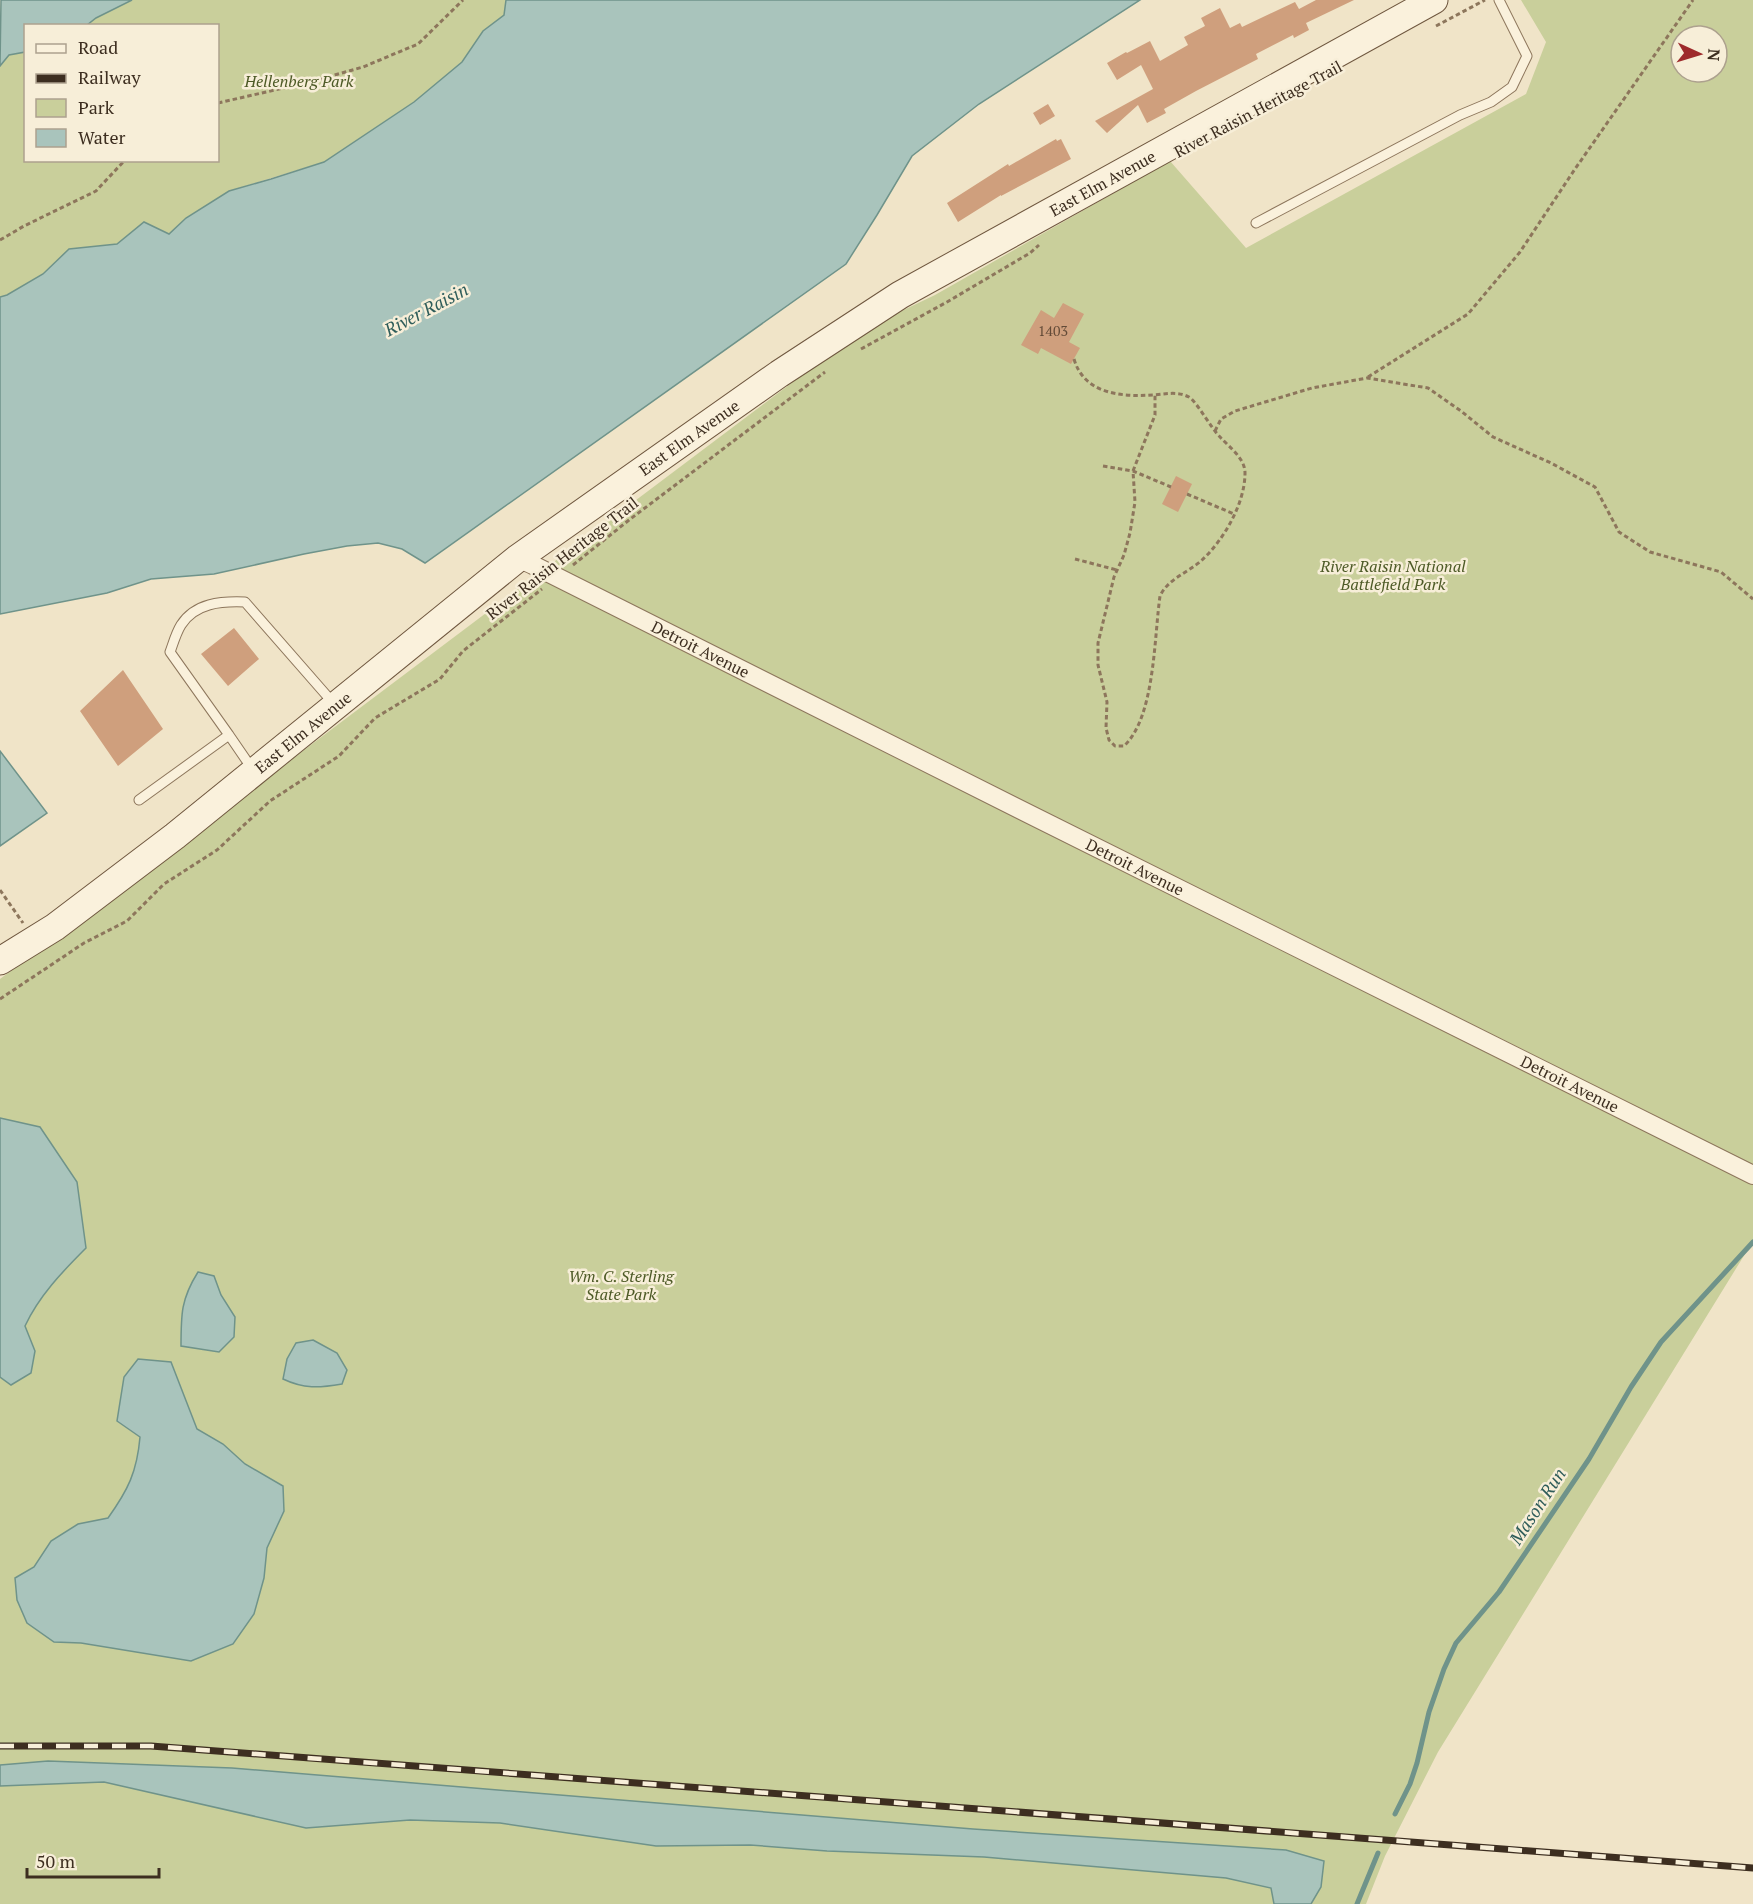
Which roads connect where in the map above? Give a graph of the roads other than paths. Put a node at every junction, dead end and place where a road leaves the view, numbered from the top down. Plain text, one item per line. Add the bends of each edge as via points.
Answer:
1 (1434, 0) edge
2 (1499, 0) edge
3 (1256, 223) dead end
4 (518, 558) junction
5 (336, 706) junction
6 (229, 735) junction
7 (255, 772) junction
8 (139, 800) dead end
9 (0, 961) edge
10 (1753, 1175) edge

1 - 4 main road, East Elm Avenue via 900,294
2 - 3 lane via 1527,56 1512,87 1491,102 1460,114
4 - 5 main road, East Elm Avenue
4 - 10 street, Detroit Avenue
5 - 6 lane via 245,602 223,601 194,610 180,626 170,652
5 - 7 main road, East Elm Avenue
6 - 7 lane
6 - 8 lane
7 - 9 main road, East Elm Avenue via 55,927

